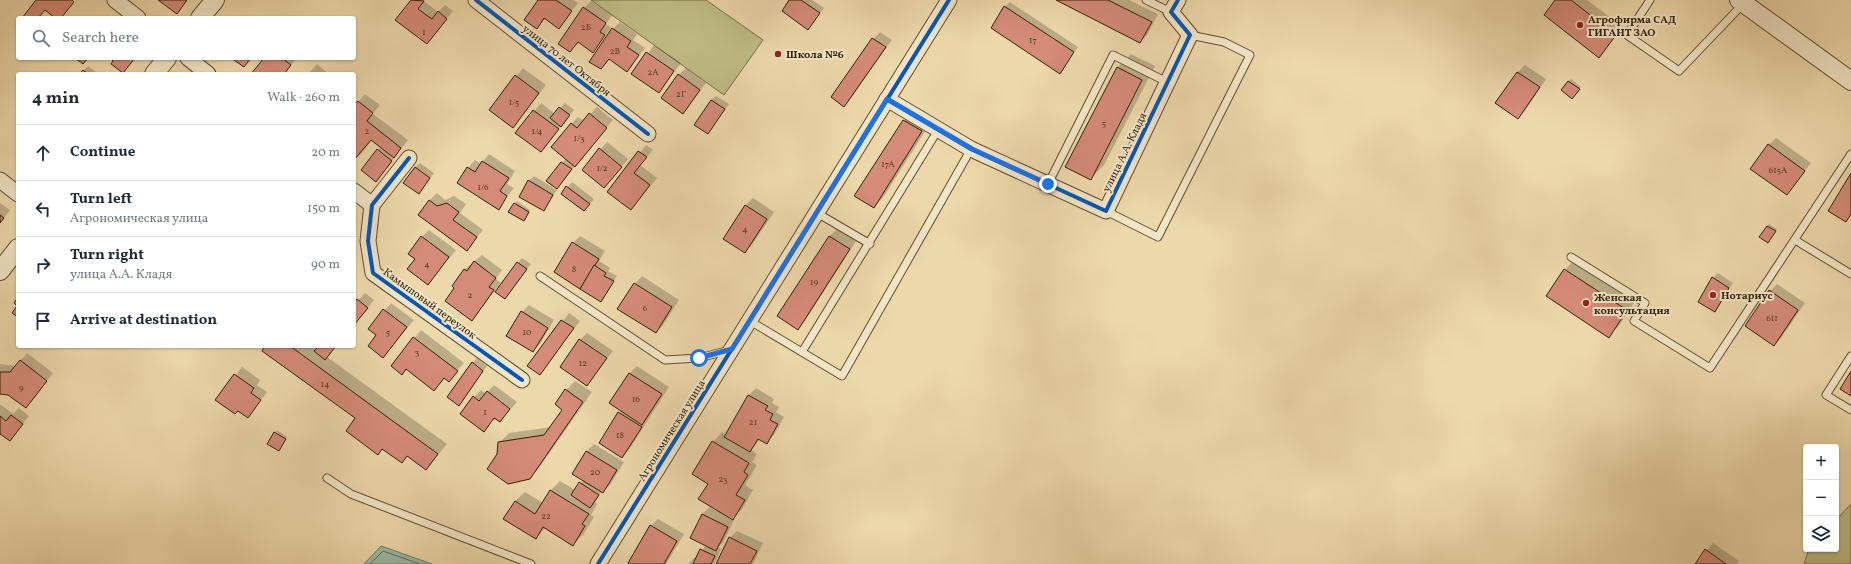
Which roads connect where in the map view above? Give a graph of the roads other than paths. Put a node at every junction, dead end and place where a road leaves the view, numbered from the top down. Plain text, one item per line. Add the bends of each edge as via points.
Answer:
1 (115, 0) edge
2 (215, 0) edge
3 (476, 0) edge
4 (949, 0) edge
5 (1146, 0) edge
6 (1650, 0) edge
7 (1743, 1) edge
8 (1175, 6) edge
9 (135, 16) edge
10 (202, 16) edge
11 (1190, 35) junction
12 (165, 60) edge
13 (190, 60) edge
14 (156, 72) edge
15 (206, 72) edge
16 (1167, 82) junction
17 (1851, 82) edge
18 (887, 99) junction
19 (938, 130) junction
20 (648, 134) dead end
21 (972, 149) junction
22 (1851, 154) edge
23 (410, 158) dead end
24 (0, 180) edge
25 (1048, 184) junction
26 (16, 192) edge
27 (356, 193) edge
28 (372, 205) junction
29 (1106, 211) junction
30 (817, 213) junction
31 (1795, 240) junction
32 (870, 244) junction
33 (16, 251) edge
34 (1571, 257) dead end
35 (0, 271) edge
36 (1851, 274) edge
37 (540, 276) dead end
38 (750, 321) junction
39 (732, 349) junction
40 (802, 352) junction
41 (1851, 356) edge
42 (522, 380) dead end
43 (1851, 410) edge
44 (327, 478) dead end
45 (530, 564) edge
46 (598, 564) edge

1 - 9 street
2 - 10 street
3 - 20 street, улица 70 лет Октября
4 - 18 street, Агрономическая улица
5 - 8 lane
6 - 7 lane via 1627,35 1679,70
7 - 17 street
8 - 11 street
11 - 16 street, улица А.А. Кладя
11 - 29 lane via 1224,42 1250,55 1158,236
12 - 14 street
13 - 15 street
16 - 25 lane via 1113,55
16 - 29 street, улица А.А. Кладя
18 - 19 street
18 - 30 street, Агрономическая улица
19 - 21 street
19 - 32 lane
21 - 25 street
21 - 40 lane via 842,376
22 - 31 lane
23 - 28 street
24 - 26 street
25 - 29 street
27 - 28 street
28 - 42 street, Камышовый переулок via 368,241 373,273
30 - 32 lane
30 - 38 street, Агрономическая улица
31 - 34 lane via 1710,368 1634,322 1645,303
31 - 36 lane
32 - 40 lane
33 - 35 street
37 - 39 lane via 665,360 699,358
38 - 39 street, Агрономическая улица
38 - 40 lane
39 - 46 street, Агрономическая улица
41 - 43 lane via 1826,395
44 - 45 lane via 351,494

